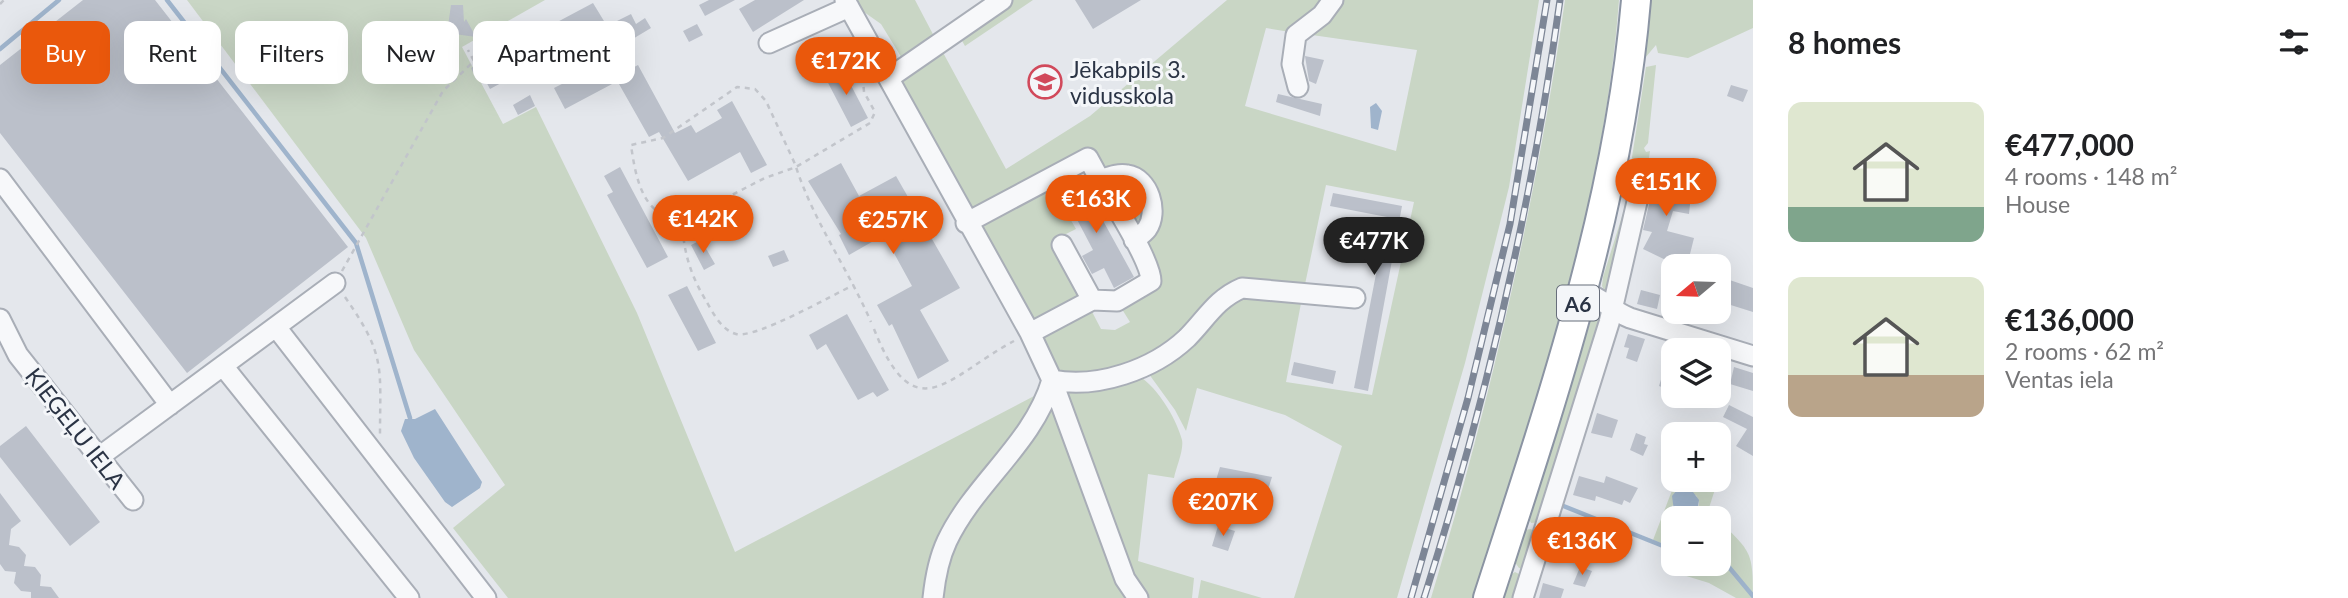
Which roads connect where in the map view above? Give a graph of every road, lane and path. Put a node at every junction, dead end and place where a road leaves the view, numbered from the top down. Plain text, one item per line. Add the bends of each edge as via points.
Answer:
1 (4, 0) edge
2 (1002, 0) edge
3 (1333, 0) edge
4 (1636, 0) edge
5 (847, 3) edge
6 (0, 4) edge
7 (866, 38) junction
8 (769, 44) dead end
9 (468, 50) dead end
10 (889, 78) junction
11 (1298, 87) dead end
12 (796, 167) junction
13 (0, 179) edge
14 (1100, 180) junction
15 (1639, 193) dead end
16 (682, 218) junction
17 (966, 223) junction
18 (1134, 240) junction
19 (1062, 245) dead end
20 (335, 283) junction
21 (854, 285) junction
22 (1582, 291) junction
23 (1354, 298) dead end
24 (1092, 300) junction
25 (1610, 310) junction
26 (0, 318) edge
27 (871, 322) dead end
28 (276, 327) junction
29 (874, 329) dead end
30 (1030, 333) junction
31 (1753, 356) edge
32 (223, 366) junction
33 (1052, 380) junction
34 (170, 405) junction
35 (380, 442) dead end
36 (99, 457) junction
37 (133, 500) dead end
38 (1513, 520) junction
39 (1545, 530) junction
40 (1499, 564) junction
41 (1531, 574) junction
42 (409, 598) edge
43 (486, 598) edge
44 (933, 598) edge
45 (1138, 598) edge
46 (1488, 598) edge
47 (1523, 598) edge

1 - 6 path
2 - 10 street
3 - 11 street via 1296,35 1292,64
4 - 22 highway, A6 via 1617,141
5 - 7 street
5 - 8 street
7 - 10 street
7 - 12 path via 864,92 876,112 870,123
9 - 20 path via 474,61 443,91
10 - 17 street
12 - 16 path
12 - 16 path via 766,101 755,89 737,87 663,138 631,145 642,194 653,208
12 - 21 path via 808,203
13 - 34 street
14 - 17 street via 1088,158
14 - 18 street
14 - 18 street via 1128,174 1148,192 1152,218
15 - 25 street
16 - 21 path via 690,272 713,313 736,334 769,327
17 - 30 street
18 - 24 street via 1151,281 1117,301
19 - 24 street
20 - 28 street
20 - 35 path via 365,326 379,360 383,394
21 - 27 path
22 - 25 street via 1600,297
22 - 38 highway, A6
23 - 33 street via 1242,288 1226,295 1189,335 1155,361 1093,382
24 - 30 street
25 - 31 street
25 - 39 street
26 - 36 street, ĶIEĢEĻU IELA via 18,355
28 - 32 street
28 - 43 street
29 - 30 path via 892,369 922,390 956,379
30 - 33 street
32 - 34 street
32 - 42 street
33 - 44 street via 1037,418 970,503 947,541
33 - 45 street via 1125,579
34 - 36 street
36 - 37 street, ĶIEĢEĻU IELA
38 - 39 street
38 - 40 highway, A6
39 - 41 street
40 - 41 street
40 - 46 highway, A6
41 - 47 street

